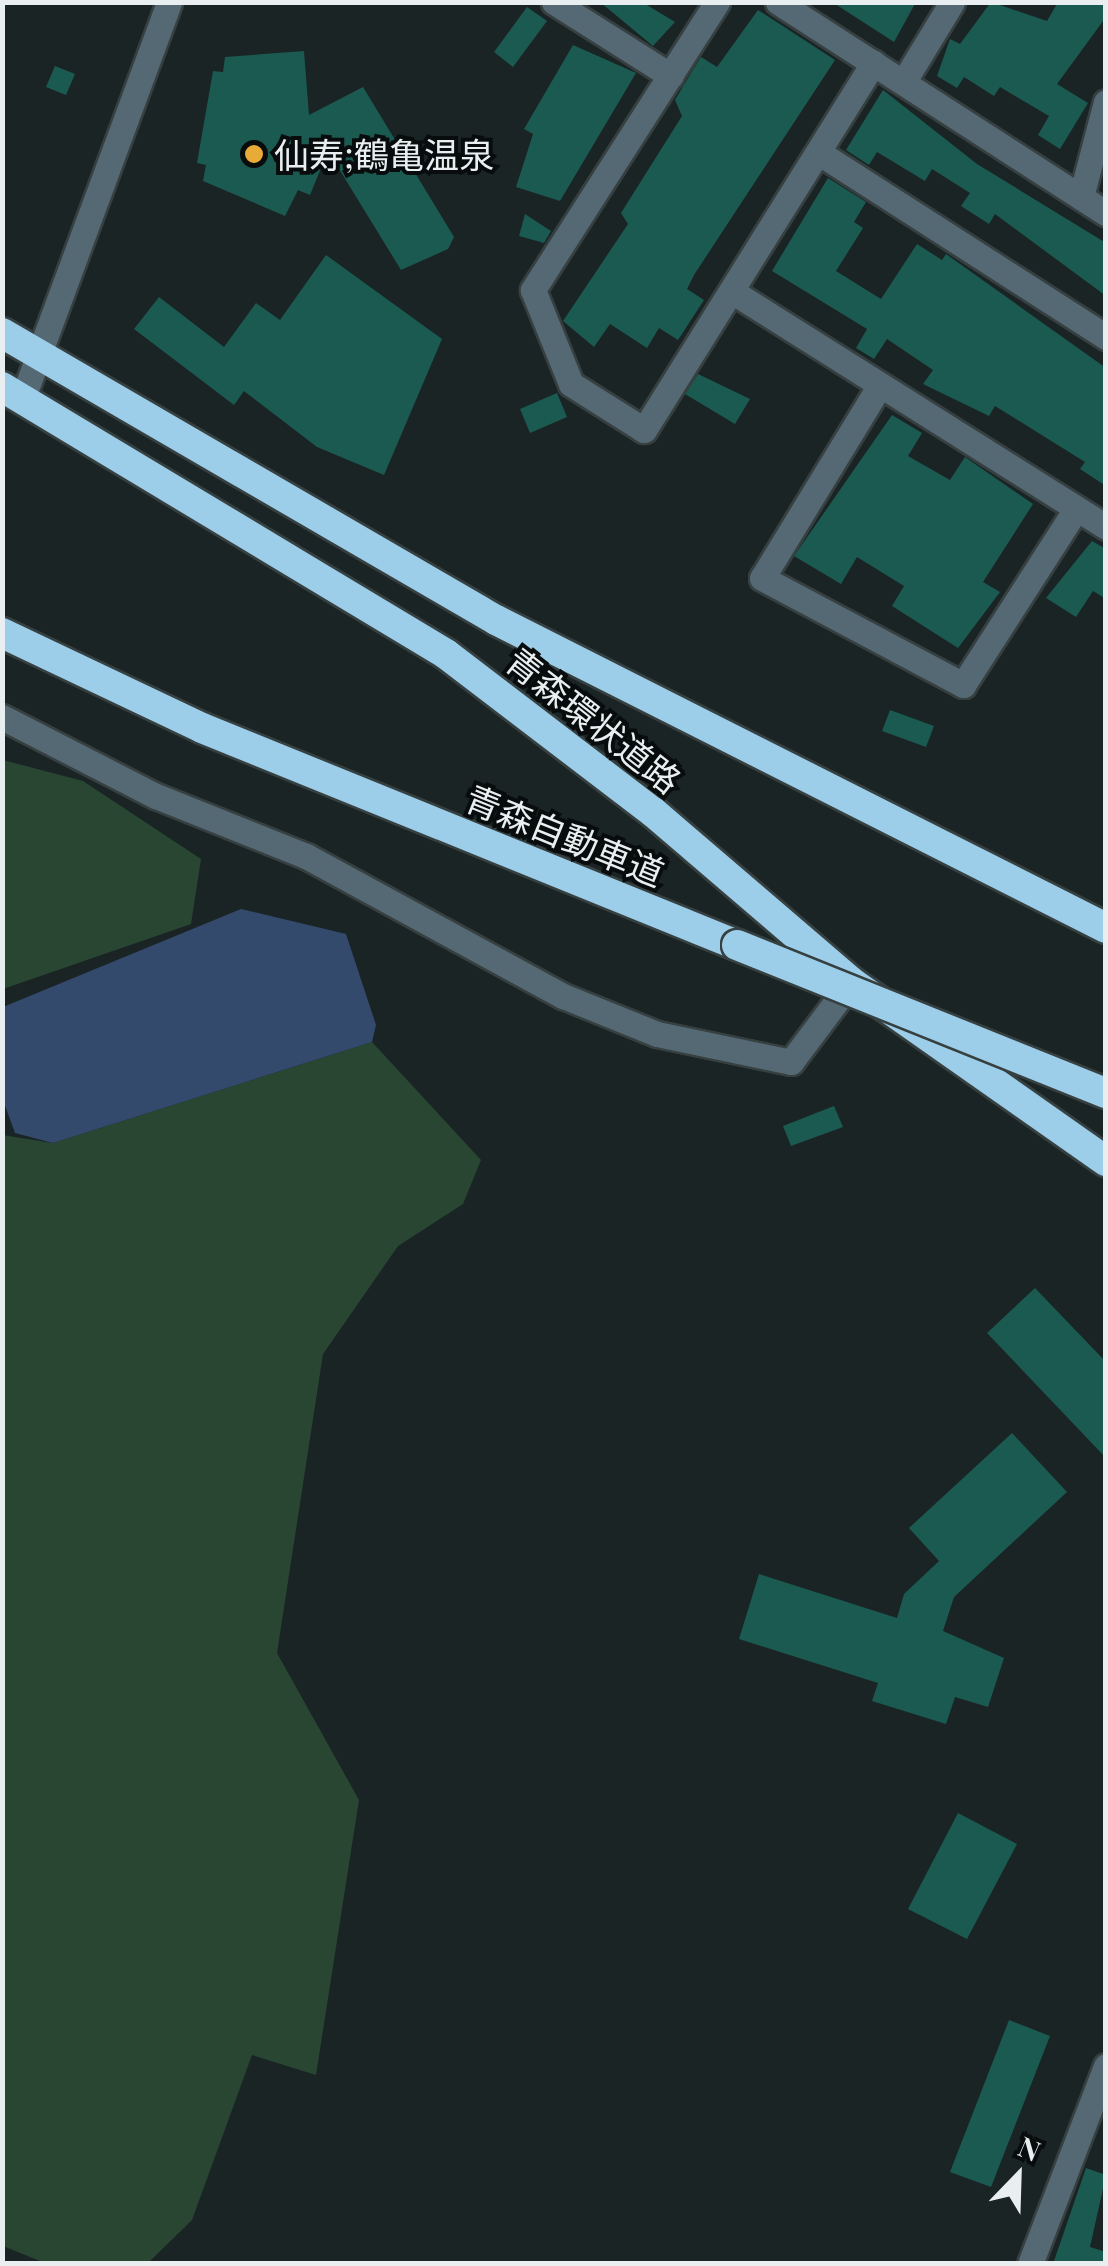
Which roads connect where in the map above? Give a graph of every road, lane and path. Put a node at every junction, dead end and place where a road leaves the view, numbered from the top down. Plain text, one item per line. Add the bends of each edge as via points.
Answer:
1 (169, 2) edge
2 (554, 2) edge
3 (717, 2) edge
4 (778, 2) edge
5 (952, 2) edge
6 (873, 63) junction
7 (672, 76) junction
8 (904, 81) junction
9 (1106, 102) edge
10 (821, 154) junction
11 (1081, 197) junction
12 (1106, 213) edge
13 (733, 292) junction
14 (2, 333) edge
15 (1106, 338) edge
16 (44, 360) junction
17 (880, 385) junction
18 (12, 393) edge
19 (1076, 509) junction
20 (1106, 527) edge
21 (2, 632) edge
22 (2, 717) edge
23 (1106, 928) edge
24 (851, 982) junction
25 (1106, 1093) edge
26 (1106, 1161) edge
27 (1106, 2066) edge
28 (1030, 2264) edge

1 - 16 street
2 - 7 street
3 - 7 street
4 - 6 street
5 - 8 street
6 - 8 street
6 - 10 street
7 - 13 street via 533,290 570,384 644,430
8 - 11 street
9 - 11 street
10 - 13 street
10 - 15 street
11 - 12 street
13 - 17 street
14 - 16 highway, 青森環状道路
16 - 18 street
16 - 23 highway, 青森環状道路 via 496,620
17 - 19 street
17 - 19 street via 762,578 963,685
18 - 24 highway, 青森環状道路 via 446,654 653,812
19 - 20 street
21 - 25 highway, 青森自動車道, bridge via 202,728
22 - 24 street via 156,796 306,856 562,996 657,1034 791,1062
24 - 26 highway, 青森環状道路
27 - 28 street

